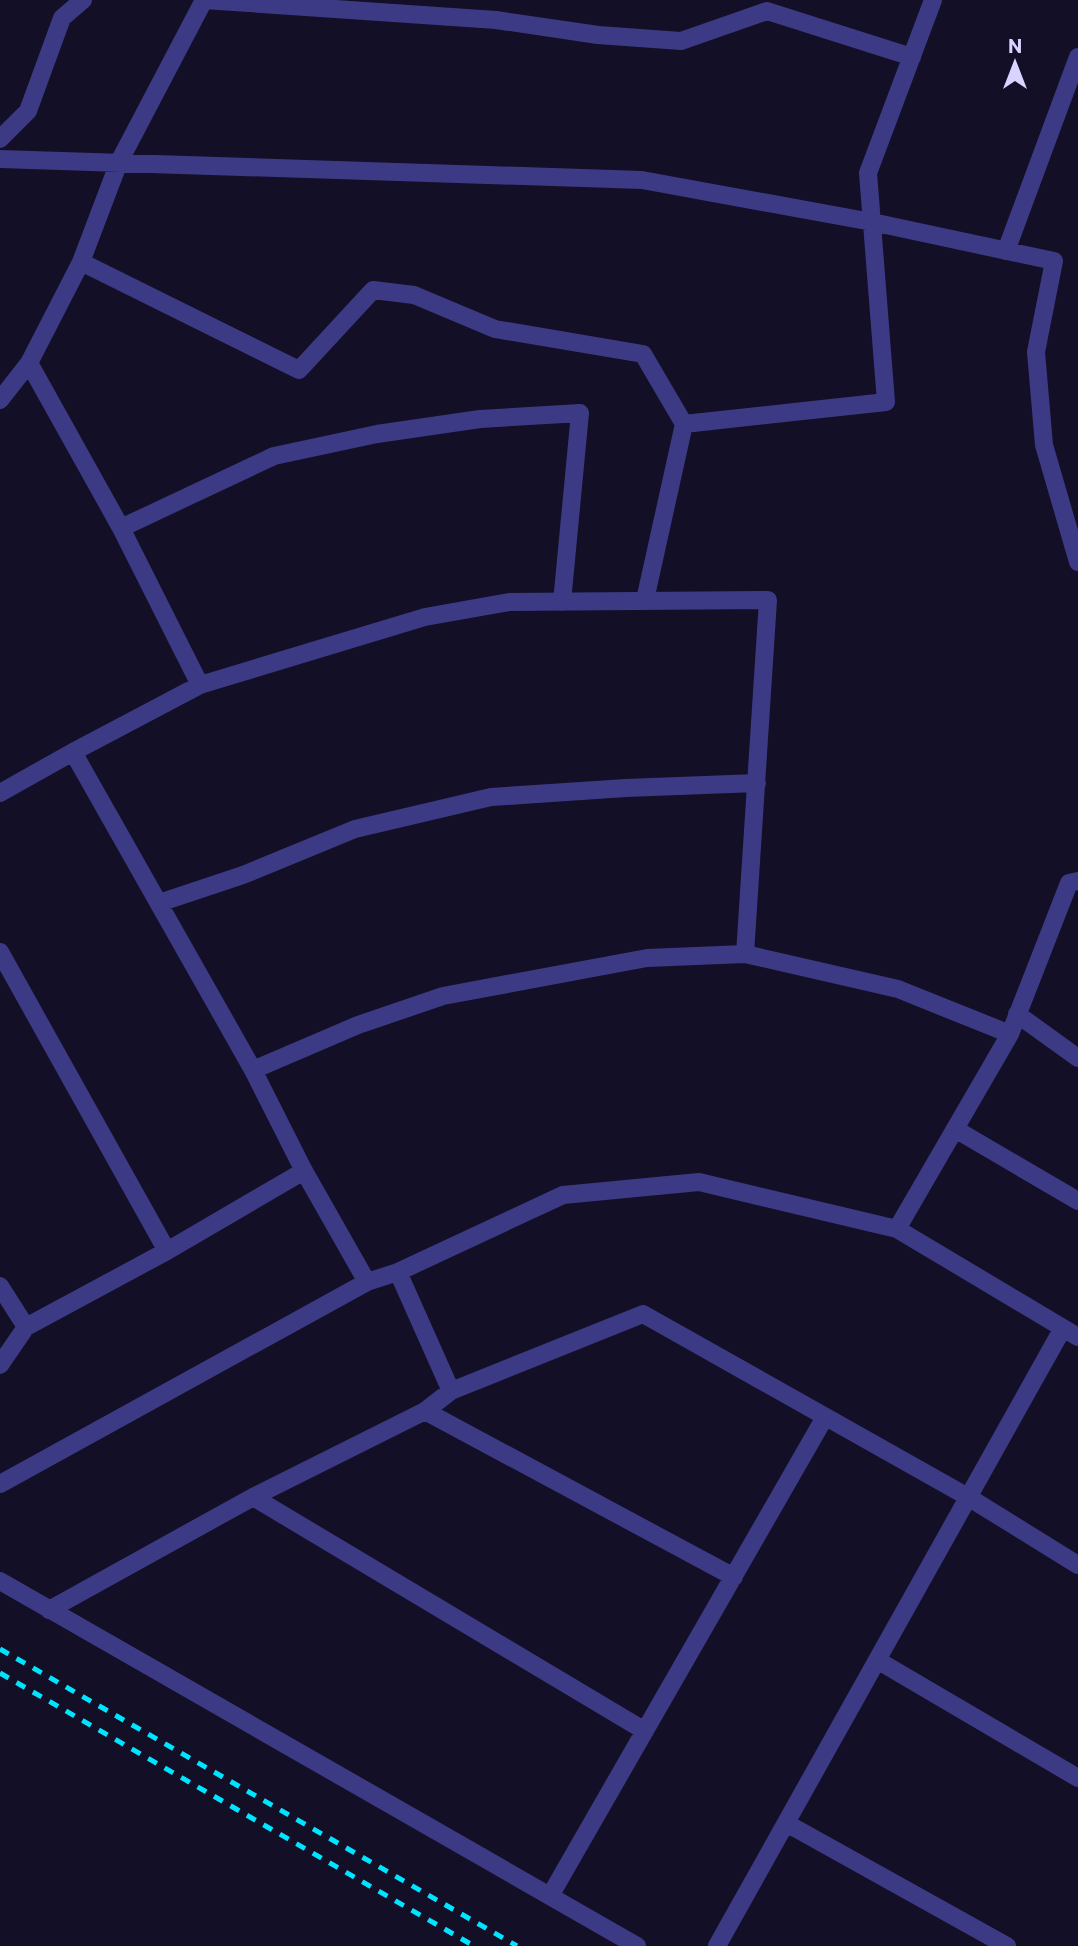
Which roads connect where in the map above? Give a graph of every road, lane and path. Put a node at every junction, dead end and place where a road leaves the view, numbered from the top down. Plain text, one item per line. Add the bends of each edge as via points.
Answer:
1 (83, 0) edge
2 (933, 0) edge
3 (912, 57) junction
4 (1078, 57) edge
5 (0, 139) edge
6 (0, 159) edge
7 (119, 162) junction
8 (872, 222) junction
9 (1006, 251) junction
10 (81, 262) junction
11 (29, 363) junction
12 (0, 400) edge
13 (684, 424) junction
14 (121, 528) junction
15 (1078, 562) edge
16 (645, 600) junction
17 (562, 601) junction
18 (201, 685) junction
19 (73, 752) junction
20 (757, 783) junction
21 (0, 793) edge
22 (1078, 881) edge
23 (159, 903) junction
24 (0, 952) edge
25 (745, 954) junction
26 (1017, 1014) junction
27 (1010, 1034) junction
28 (1078, 1058) edge
29 (253, 1070) junction
30 (955, 1129) junction
31 (304, 1171) junction
32 (1078, 1201) edge
33 (897, 1229) junction
34 (167, 1251) junction
35 (398, 1272) junction
36 (368, 1282) junction
37 (0, 1286) edge
38 (26, 1326) junction
39 (1070, 1332) edge
40 (0, 1365) edge
41 (451, 1391) junction
42 (425, 1411) junction
43 (825, 1417) junction
44 (0, 1484) edge
45 (253, 1497) junction
46 (968, 1497) junction
47 (1078, 1565) edge
48 (734, 1577) junction
49 (0, 1581) edge
50 (49, 1610) junction
51 (877, 1660) junction
52 (645, 1731) junction
53 (1078, 1778) edge
54 (786, 1823) junction
55 (550, 1896) junction
56 (637, 1946) edge
57 (717, 1946) edge
58 (1007, 1946) edge

1 - 5 street via 62,18 28,111
2 - 3 street
3 - 7 street via 767,10 681,41 496,20 204,0
3 - 8 street via 868,173
4 - 9 street
6 - 7 street
7 - 8 street via 642,180
7 - 10 street
8 - 9 street
8 - 13 street via 886,402
9 - 15 street via 1054,261 1036,352 1044,445
10 - 11 street
10 - 13 street via 299,370 373,290 414,295 495,329 643,354
11 - 12 street
11 - 14 street
13 - 16 street
14 - 17 street via 274,456 480,419 580,412
14 - 18 street
16 - 17 street
16 - 20 street via 768,600
17 - 18 street via 509,602 425,617
18 - 19 street
19 - 21 street
19 - 23 street
20 - 23 street via 491,797 355,829
20 - 25 street
22 - 26 street via 1069,883
23 - 29 street
24 - 34 street
25 - 27 street via 898,989
25 - 29 street via 647,958 443,996
26 - 27 street
26 - 28 street
27 - 30 street
29 - 31 street
30 - 32 street
30 - 33 street
31 - 34 street
31 - 36 street
33 - 35 street via 699,1182 563,1195
33 - 39 street
34 - 38 street
35 - 36 street
35 - 41 street
36 - 44 street
37 - 38 street
38 - 40 street
39 - 46 street
41 - 42 street
41 - 43 street via 643,1314
42 - 45 street
42 - 48 street
43 - 46 street
43 - 48 street
45 - 50 street
45 - 52 street
46 - 47 street
46 - 51 street
48 - 52 street
49 - 50 street
50 - 55 street
51 - 53 street
51 - 54 street
52 - 55 street
54 - 57 street
54 - 58 street
55 - 56 street

